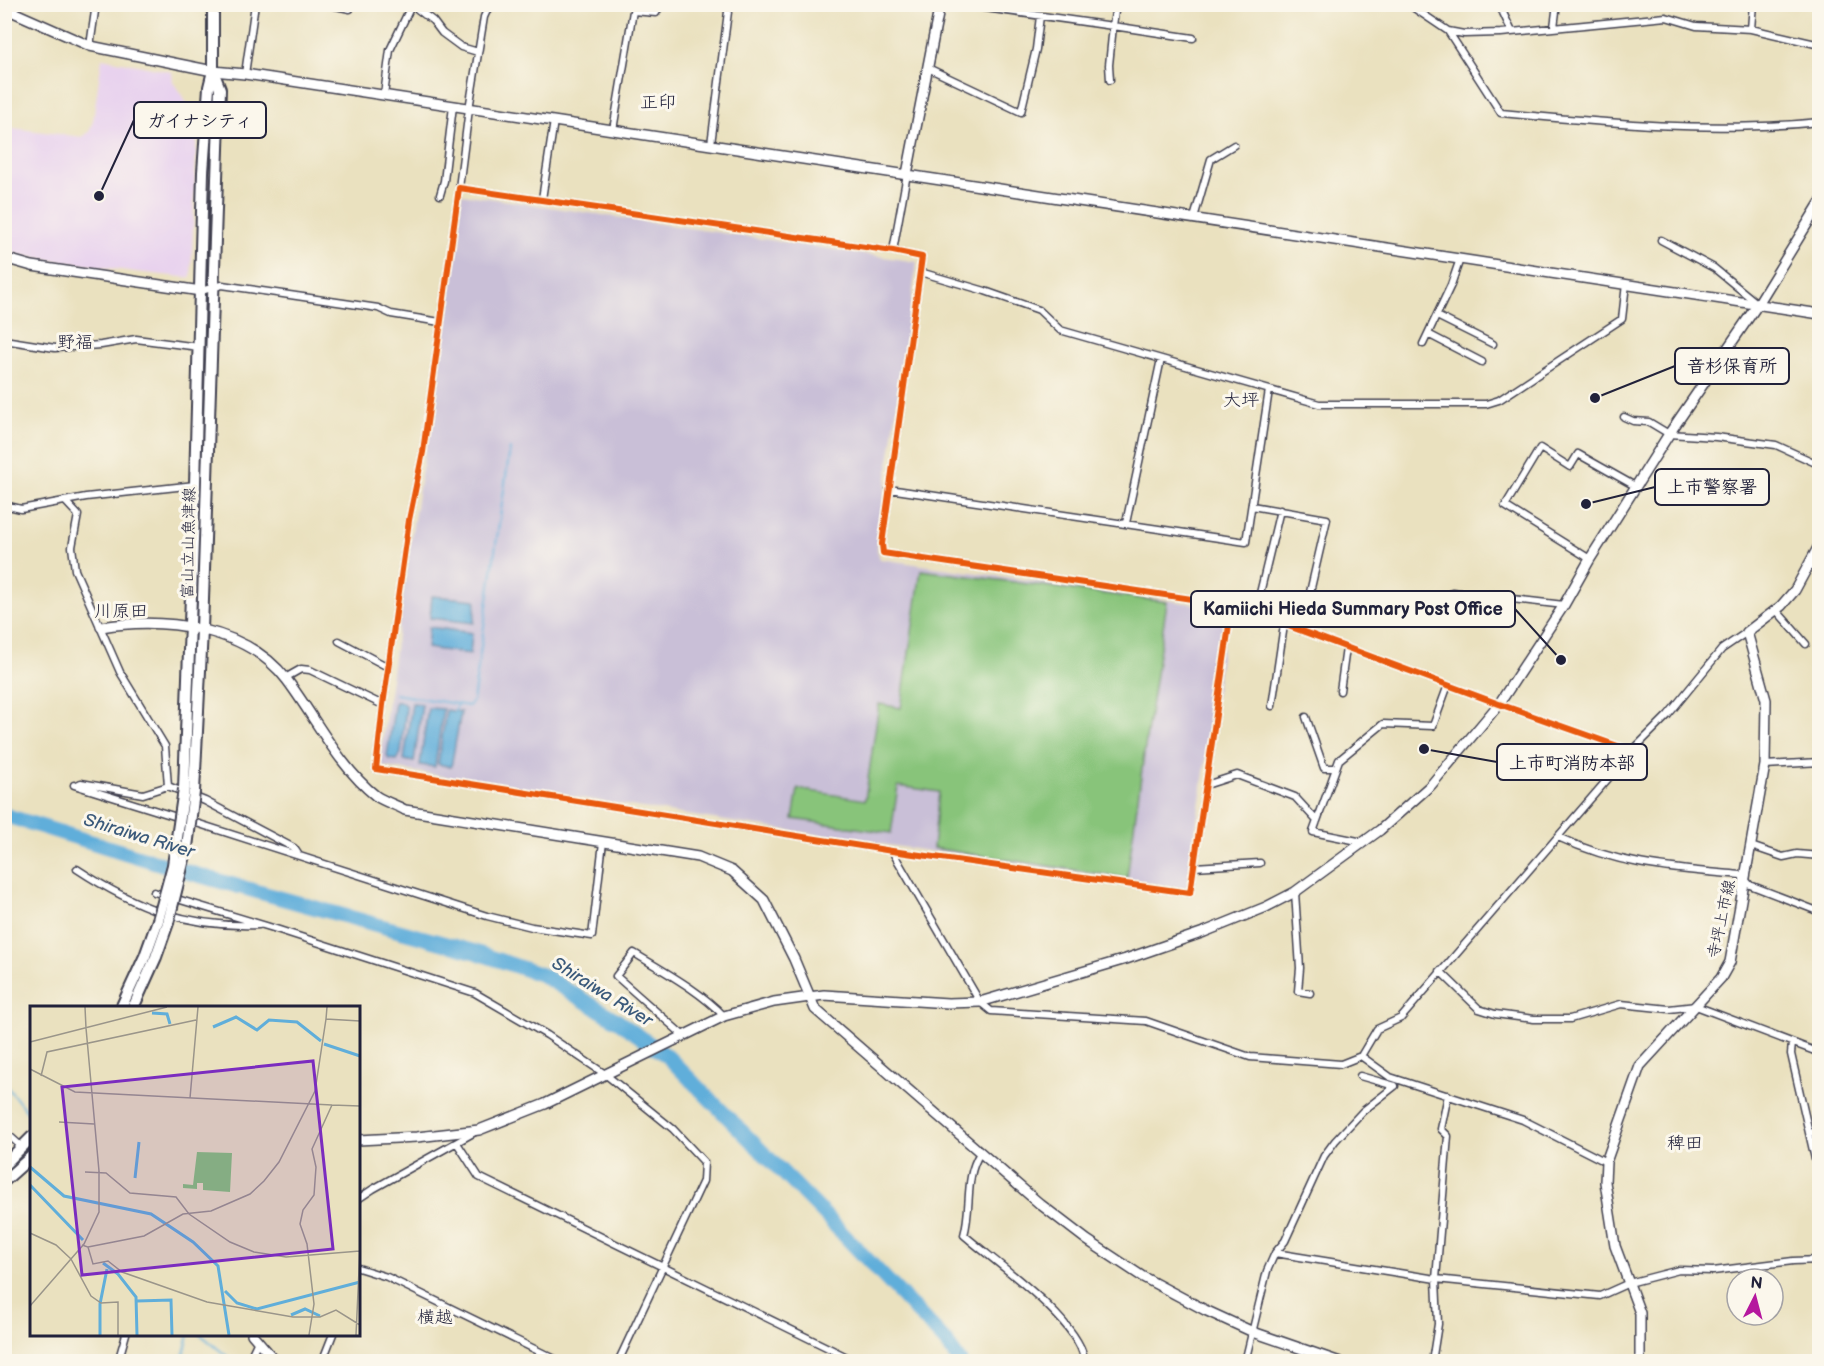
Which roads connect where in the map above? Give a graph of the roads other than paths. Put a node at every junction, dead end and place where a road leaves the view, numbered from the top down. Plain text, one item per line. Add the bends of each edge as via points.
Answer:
1 (96, 4) edge
2 (213, 4) edge
3 (255, 4) edge
4 (326, 4) edge
5 (351, 4) edge
6 (490, 4) edge
7 (661, 4) edge
8 (729, 4) edge
9 (940, 4) edge
10 (957, 4) edge
11 (1116, 4) edge
12 (1408, 4) edge
13 (1499, 4) edge
14 (1557, 4) edge
15 (1753, 4) edge
16 (412, 5) edge
17 (4, 8) edge
18 (1040, 16) junction
19 (1113, 26) junction
20 (1554, 27) junction
21 (1751, 28) junction
22 (1448, 31) junction
23 (1512, 32) junction
24 (1193, 38) dead end
25 (1820, 45) edge
26 (90, 46) junction
27 (478, 52) junction
28 (928, 68) junction
29 (213, 71) junction
30 (245, 74) junction
31 (1110, 80) dead end
32 (384, 95) junction
33 (453, 106) junction
34 (469, 109) junction
35 (554, 121) junction
36 (1820, 122) edge
37 (613, 130) junction
38 (711, 144) junction
39 (1234, 145) dead end
40 (907, 174) junction
41 (459, 188) junction
42 (440, 195) dead end
43 (542, 199) junction
44 (1820, 203) edge
45 (1194, 218) junction
46 (1661, 240) dead end
47 (893, 251) junction
48 (4, 258) edge
49 (1460, 259) junction
50 (920, 272) junction
51 (1626, 284) junction
52 (212, 288) junction
53 (201, 291) junction
54 (1758, 304) junction
55 (1820, 314) edge
56 (1437, 316) junction
57 (440, 322) junction
58 (1428, 334) junction
59 (4, 340) edge
60 (1423, 344) dead end
61 (1493, 344) dead end
62 (199, 347) junction
63 (1161, 359) junction
64 (1482, 362) dead end
65 (1269, 390) junction
66 (1624, 417) dead end
67 (1669, 434) junction
68 (1820, 465) edge
69 (195, 485) junction
70 (1635, 486) junction
71 (890, 489) junction
72 (65, 501) junction
73 (4, 505) edge
74 (1252, 506) junction
75 (1280, 510) junction
76 (1126, 524) junction
77 (1820, 544) edge
78 (1590, 559) junction
79 (1452, 592) dead end
80 (1232, 605) junction
81 (1564, 605) junction
82 (1777, 611) junction
83 (1255, 614) junction
84 (1284, 625) junction
85 (101, 627) junction
86 (189, 627) junction
87 (202, 630) junction
88 (1300, 631) junction
89 (1747, 632) junction
90 (339, 640) dead end
91 (1806, 644) dead end
92 (1346, 648) junction
93 (388, 667) junction
94 (285, 678) junction
95 (1448, 685) junction
96 (1340, 692) dead end
97 (1498, 704) junction
98 (383, 705) junction
99 (1272, 706) dead end
100 (1306, 717) dead end
101 (1632, 751) junction
102 (1820, 762) edge
103 (1765, 765) junction
104 (1336, 768) junction
105 (1206, 785) junction
106 (168, 786) junction
107 (189, 790) junction
108 (186, 819) junction
109 (1317, 821) junction
110 (1558, 837) junction
111 (603, 842) junction
112 (1364, 842) junction
113 (1751, 846) junction
114 (892, 851) junction
115 (298, 854) junction
116 (1820, 856) edge
117 (1260, 863) dead end
118 (1194, 867) junction
119 (77, 869) dead end
120 (1746, 879) junction
121 (1295, 892) junction
122 (170, 897) junction
123 (1820, 912) edge
124 (163, 921) junction
125 (264, 925) junction
126 (1440, 971) junction
127 (1310, 993) dead end
128 (809, 995) junction
129 (980, 1002) junction
130 (122, 1006) edge
131 (134, 1006) edge
132 (1696, 1006) junction
133 (723, 1016) junction
134 (684, 1035) junction
135 (1792, 1043) junction
136 (1820, 1053) edge
137 (1361, 1056) junction
138 (605, 1074) junction
139 (1360, 1076) dead end
140 (1448, 1095) junction
141 (479, 1130) junction
142 (4, 1131) edge
143 (1820, 1131) edge
144 (1810, 1133) junction
145 (360, 1140) edge
146 (457, 1143) junction
147 (29, 1152) edge
148 (980, 1153) junction
149 (1606, 1162) junction
150 (4, 1165) edge
151 (4, 1181) edge
152 (1820, 1181) edge
153 (360, 1198) edge
154 (1275, 1253) junction
155 (1820, 1260) edge
156 (664, 1268) junction
157 (360, 1269) edge
158 (1436, 1279) junction
159 (1629, 1283) junction
160 (1253, 1332) junction
161 (126, 1336) edge
162 (333, 1336) edge
163 (255, 1338) edge
164 (856, 1361) edge
165 (118, 1362) edge
166 (248, 1362) edge
167 (276, 1362) edge
168 (322, 1362) edge
169 (561, 1362) edge
170 (618, 1362) edge
171 (1082, 1362) edge
172 (1245, 1362) edge
173 (1340, 1362) edge
174 (1432, 1362) edge
175 (1640, 1362) edge

1 - 26 street
2 - 29 main road, 富山立山魚津線
3 - 30 street
4 - 5 street via 350,9
6 - 27 street
7 - 37 street via 656,13 633,11
8 - 38 street
9 - 28 street
10 - 18 street
11 - 19 street
12 - 22 street
13 - 23 street
14 - 20 street
15 - 21 street
16 - 27 street via 442,33
16 - 32 street via 390,50
17 - 26 street
18 - 19 street
18 - 28 street via 1022,112
19 - 24 street
19 - 31 street
20 - 21 street via 1666,17 1696,26
20 - 23 street
21 - 25 street
22 - 23 street via 1480,35
22 - 36 street via 1501,113 1678,126 1772,127
26 - 29 street
27 - 34 street
28 - 40 street
29 - 30 street
29 - 52 main road, 富山立山魚津線 via 220,89
29 - 53 main road, 富山立山魚津線 via 208,87
30 - 32 street
32 - 33 street
33 - 34 street
33 - 42 street
34 - 35 street
34 - 41 street
35 - 37 street
35 - 43 street
37 - 38 street
38 - 40 street
39 - 45 street via 1211,159
40 - 45 street
40 - 47 street
41 - 43 street
41 - 57 street
43 - 47 street
44 - 54 street
45 - 49 street
46 - 54 street via 1714,268
47 - 50 street via 922,257
48 - 53 street via 32,266
49 - 51 street
49 - 56 street
50 - 63 street via 1039,310 1060,330
50 - 71 street
51 - 54 street
51 - 65 street via 1622,319 1499,400 1486,404 1319,404
52 - 53 street
52 - 57 street via 222,285 378,308
52 - 87 main road, 富山立山魚津線
53 - 62 main road, 富山立山魚津線
54 - 55 street
54 - 67 street
56 - 58 street
56 - 61 street
57 - 93 street
58 - 60 street
58 - 64 street
59 - 62 street via 55,348 136,339
62 - 69 main road, 富山立山魚津線
63 - 65 street
63 - 76 street
65 - 74 street
66 - 67 street via 1649,422
67 - 68 street via 1776,445
67 - 70 street
69 - 72 street
69 - 86 main road, 富山立山魚津線
70 - 78 street
70 - 78 street via 1578,454 1570,467 1540,448 1505,506
71 - 76 street
71 - 80 street via 883,553
72 - 73 street via 21,509
72 - 85 street via 78,515 72,547 75,570
74 - 75 street
74 - 76 street via 1246,542
75 - 83 street
75 - 88 street via 1327,519
77 - 82 street via 1795,590
78 - 81 street
79 - 81 street
80 - 83 street
80 - 105 street
81 - 97 street
82 - 89 street
82 - 91 street
83 - 84 street
84 - 88 street
84 - 99 street
85 - 86 street via 124,623
85 - 106 street via 120,672 165,746
86 - 87 street
86 - 107 main road, 富山立山魚津線
87 - 94 street via 247,647 268,660
87 - 107 main road, 富山立山魚津線
88 - 92 street
89 - 101 street via 1722,649 1668,715
89 - 103 street, 寺坪上市線 via 1766,700
90 - 93 street
92 - 95 street
92 - 96 street
93 - 98 street
94 - 98 street via 301,669 310,670
94 - 111 street via 356,778 378,798 405,810 435,816
95 - 97 street
95 - 104 street via 1433,726 1383,724 1339,760
97 - 101 street
97 - 112 street via 1431,785
98 - 114 street via 376,769
100 - 104 street via 1324,768
101 - 110 street
102 - 103 street
103 - 113 street, 寺坪上市線
104 - 109 street
105 - 109 street via 1237,775 1295,797
105 - 118 street
106 - 108 street via 143,794 74,785
106 - 115 street via 294,848
107 - 108 main road, 富山立山魚津線, bridge
108 - 115 street
108 - 122 main road, 富山立山魚津線, bridge via 173,865
109 - 112 street via 1313,832
110 - 120 street via 1612,858 1670,869 1741,875
110 - 126 street
111 - 115 street via 592,936 487,916
111 - 128 street via 698,857 732,872 764,900
112 - 121 street
113 - 116 street via 1783,857
113 - 120 street, 寺坪上市線
114 - 118 street via 1190,893
114 - 129 street
117 - 118 street
119 - 125 street via 118,895 184,920
120 - 123 street via 1750,885
120 - 132 street, 寺坪上市線 via 1730,962
121 - 127 street via 1298,991
121 - 129 street via 1204,932
122 - 124 main road, 富山立山魚津線, bridge
122 - 125 street
124 - 130 main road, 富山立山魚津線
124 - 131 main road, 富山立山魚津線 via 156,957
125 - 138 street via 475,993
126 - 132 street via 1479,1009 1496,1014 1570,1018 1621,1004 1669,1009
126 - 137 street via 1401,1018 1377,1029
128 - 129 street
128 - 133 street
128 - 148 street via 815,1009
129 - 137 street via 991,1011 1146,1021 1250,1058 1341,1064
132 - 135 street
132 - 149 street, 寺坪上市線 via 1640,1066
133 - 134 street
133 - 134 street via 684,984 634,953 616,976
134 - 138 street
135 - 136 street
135 - 144 street via 1791,1054
137 - 140 street via 1390,1077
138 - 141 street via 545,1104
138 - 156 street via 673,1129 704,1162 703,1181
139 - 154 street via 1395,1086 1364,1111 1324,1156 1286,1241
140 - 149 street via 1523,1120
140 - 158 street via 1441,1129 1448,1136
141 - 145 street
141 - 146 street
142 - 147 street
143 - 144 street
144 - 152 street
146 - 153 street
146 - 156 street via 479,1177
147 - 150 main road
147 - 151 main road
148 - 160 street via 1061,1221 1134,1271
148 - 171 street via 969,1177 964,1235 1055,1312 1082,1348
149 - 159 street, 寺坪上市線 via 1605,1182 1615,1245
154 - 158 street
154 - 160 street
155 - 159 street via 1713,1271 1679,1270
156 - 164 street
156 - 170 street
157 - 169 street
158 - 159 street via 1600,1296
158 - 174 street via 1438,1324
159 - 175 street, 寺坪上市線 via 1640,1313
160 - 172 street
160 - 173 street
161 - 165 street
162 - 168 street
163 - 166 street
163 - 167 street

